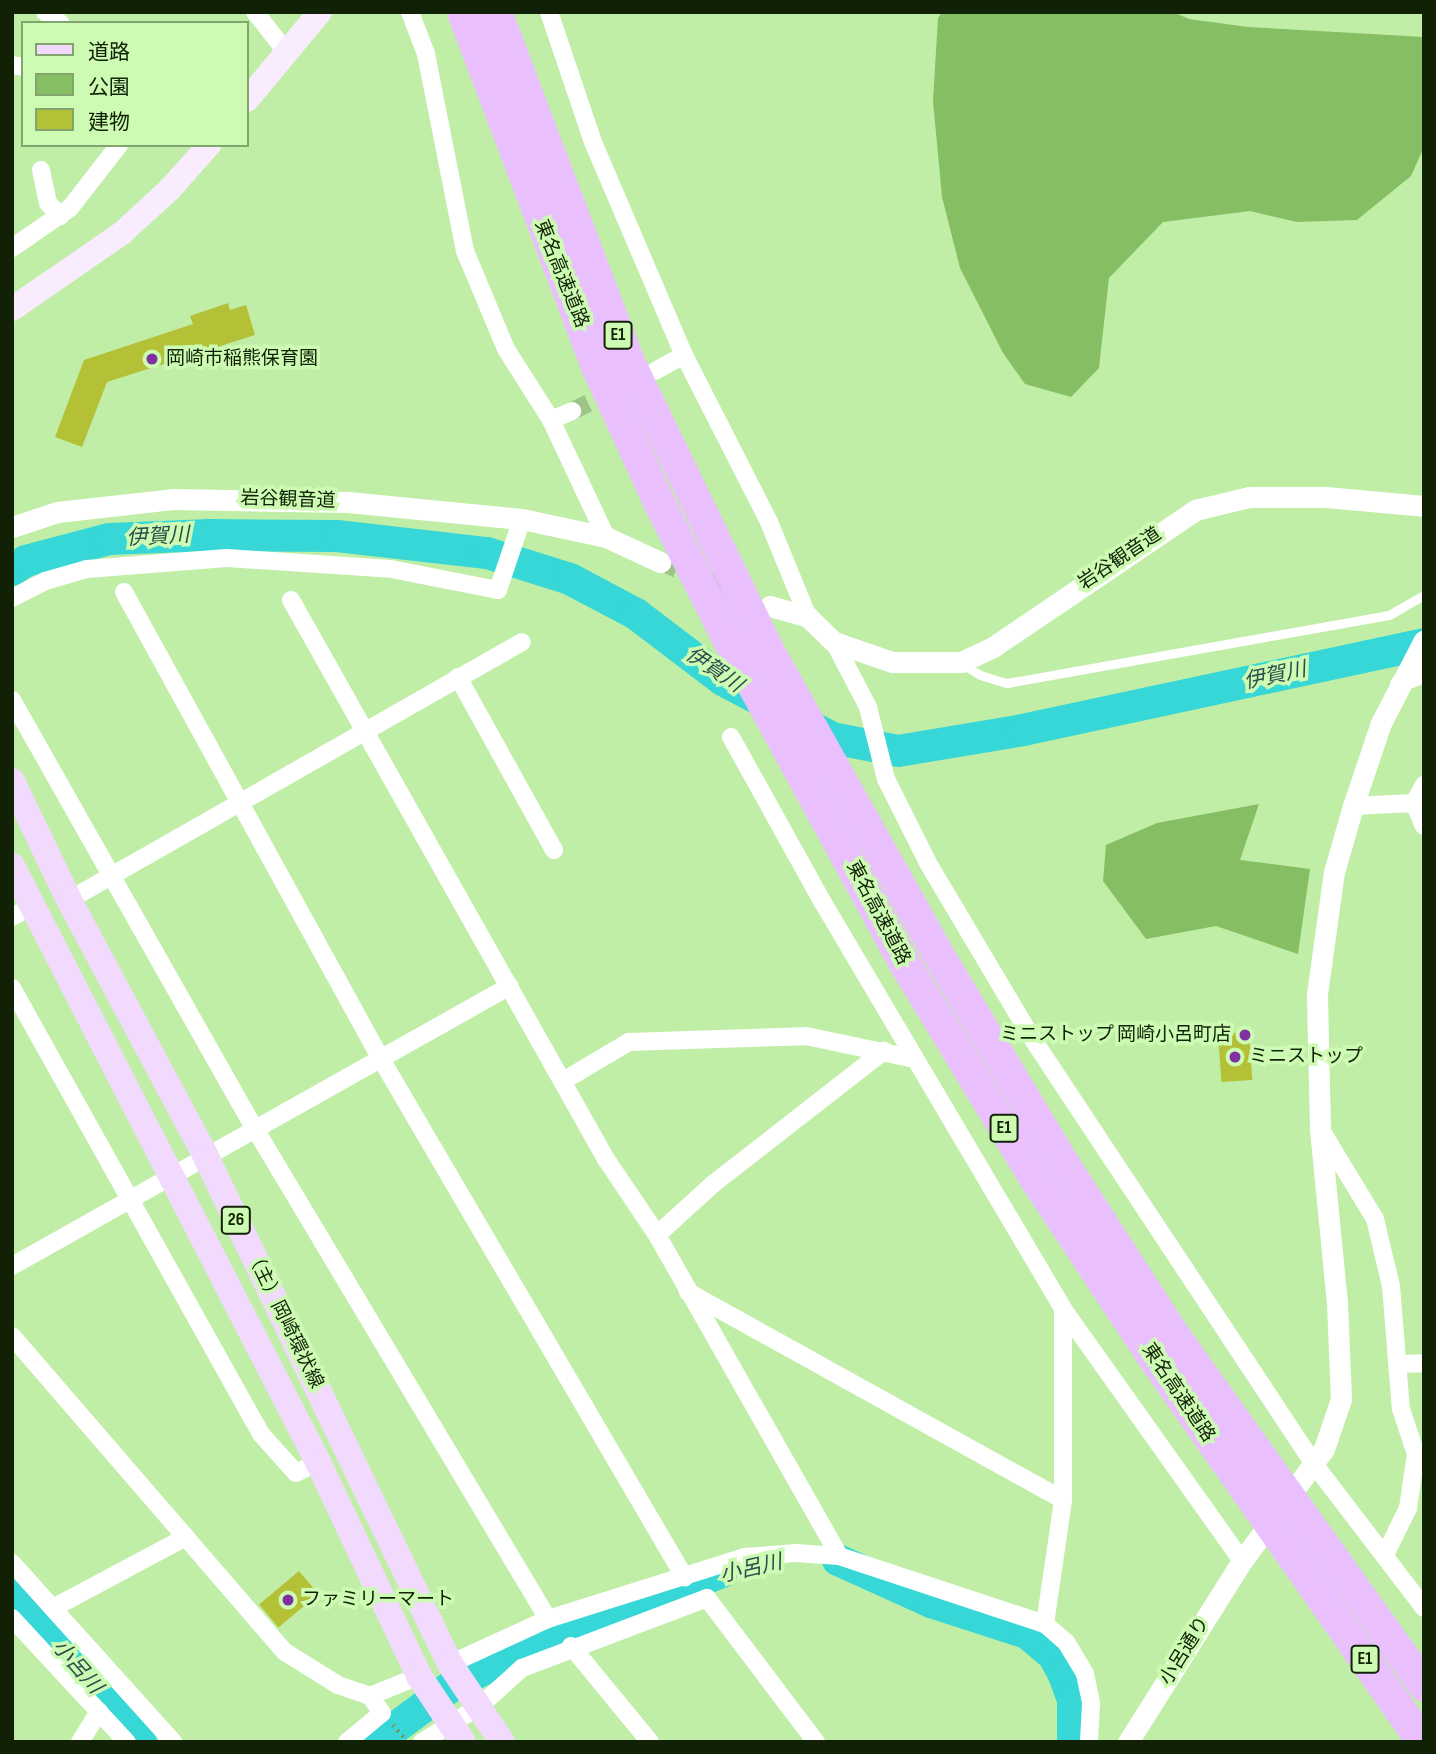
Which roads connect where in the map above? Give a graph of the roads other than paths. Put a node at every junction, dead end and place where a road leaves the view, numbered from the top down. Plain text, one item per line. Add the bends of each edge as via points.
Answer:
1 (256, 12) edge
2 (320, 12) edge
3 (410, 12) edge
4 (463, 12) edge
5 (496, 12) edge
6 (549, 12) edge
7 (287, 53) junction
8 (248, 99) edge
9 (117, 147) edge
10 (207, 147) edge
11 (41, 170) dead end
12 (60, 216) junction
13 (12, 248) edge
14 (15, 301) edge
15 (684, 355) junction
16 (655, 371) dead end
17 (572, 411) tunnel mouth
18 (551, 420) junction
19 (1424, 506) edge
20 (522, 519) junction
21 (12, 527) edge
22 (606, 537) junction
23 (660, 562) tunnel mouth
24 (124, 592) dead end
25 (1424, 595) edge
26 (12, 598) edge
27 (291, 600) dead end
28 (770, 606) dead end
29 (808, 617) junction
30 (1424, 640) edge
31 (522, 642) dead end
32 (834, 642) junction
33 (961, 663) junction
34 (458, 677) junction
35 (1410, 677) edge
36 (12, 700) edge
37 (365, 730) junction
38 (731, 737) dead end
39 (12, 781) edge
40 (1424, 785) edge
41 (239, 801) junction
42 (1414, 803) junction
43 (1353, 806) junction
44 (1424, 827) edge
45 (554, 849) dead end
46 (12, 866) edge
47 (109, 874) junction
48 (69, 900) junction
49 (22, 911) edge
50 (510, 986) junction
51 (12, 988) edge
52 (884, 1051) junction
53 (381, 1059) junction
54 (915, 1059) junction
55 (563, 1081) junction
56 (254, 1127) junction
57 (1320, 1129) junction
58 (206, 1157) junction
59 (174, 1177) junction
60 (132, 1202) junction
61 (657, 1235) junction
62 (12, 1266) edge
63 (688, 1292) junction
64 (1063, 1309) junction
65 (12, 1336) edge
66 (1424, 1363) edge
67 (1401, 1364) junction
68 (318, 1462) junction
69 (1314, 1464) junction
70 (1063, 1500) junction
71 (186, 1537) junction
72 (1385, 1555) junction
73 (839, 1556) junction
74 (1242, 1561) junction
75 (12, 1563) edge
76 (685, 1578) junction
77 (53, 1608) junction
78 (1424, 1608) edge
79 (12, 1618) edge
80 (548, 1619) junction
81 (1045, 1624) junction
82 (571, 1646) junction
83 (450, 1664) junction
84 (419, 1676) junction
85 (1424, 1686) edge
86 (370, 1696) junction
87 (481, 1705) junction
88 (99, 1712) junction
89 (458, 1733) edge
90 (80, 1742) edge
91 (127, 1742) edge
92 (173, 1742) edge
93 (347, 1742) edge
94 (422, 1742) edge
95 (502, 1742) edge
96 (650, 1742) edge
97 (816, 1742) edge
98 (1089, 1742) edge
99 (1128, 1742) edge
100 (1423, 1742) edge

1 - 7 street
2 - 7 main road
3 - 18 street via 426,54 466,251 506,349
4 - 100 highway, 東名高速道路 / E1 via 600,371 729,641 907,967 1031,1172 1254,1503
5 - 85 highway, 東名高速道路 / E1 via 628,360 766,646 935,949 1065,1166 1176,1338
6 - 15 street via 593,142
7 - 8 main road
9 - 12 street
10 - 14 main road via 170,190 122,233
11 - 12 street via 48,203
12 - 13 street
15 - 16 street
15 - 29 street via 769,522
17 - 18 street
18 - 22 street
19 - 33 street, 岩谷観音道 via 1249,497 1195,510 993,648
20 - 21 street, 岩谷観音道 via 348,502 172,499 57,512
20 - 22 street, 岩谷観音道
20 - 26 street via 498,590 391,569 227,558 87,569 46,581
22 - 23 street, 岩谷観音道
24 - 41 street
25 - 33 lane via 1389,615 1007,683
27 - 37 street
28 - 29 street
29 - 32 street
30 - 35 street, 小呂通り
31 - 34 street
32 - 33 street, 岩谷観音道 via 892,662
32 - 69 street via 868,707 886,779 928,863 1030,1035 1070,1089 1213,1316
34 - 37 street
34 - 45 street
35 - 43 street, 小呂通り
36 - 47 street
37 - 41 street
37 - 50 street
38 - 54 street
39 - 48 main road, （主）岡崎環状線 / 26
40 - 42 street
41 - 47 street
41 - 53 street
42 - 43 street
42 - 44 street
43 - 57 street, 小呂通り via 1334,872 1317,994
46 - 49 main road, （主）岡崎環状線 / 26
47 - 48 street
47 - 56 street
48 - 58 main road, （主）岡崎環状線 / 26
49 - 59 main road, （主）岡崎環状線 / 26
50 - 53 street
50 - 55 street
51 - 60 street
52 - 54 street
52 - 55 street via 806,1036 629,1042
52 - 61 street via 713,1184
53 - 56 street
53 - 76 street
54 - 64 street
55 - 61 street via 606,1159
56 - 58 street
56 - 80 street
57 - 67 street via 1375,1219 1391,1286
57 - 69 street, 小呂通り via 1341,1399
58 - 59 street
58 - 83 main road, （主）岡崎環状線 / 26
59 - 60 street
59 - 68 main road, （主）岡崎環状線 / 26
60 - 62 street
60 - 68 street via 261,1434 296,1473
61 - 63 street
63 - 70 street
63 - 73 street
64 - 70 street
64 - 74 street
65 - 71 street
66 - 67 street
67 - 72 street via 1401,1409 1416,1454 1408,1508
68 - 84 main road, （主）岡崎環状線 / 26
69 - 72 street
69 - 74 street, 小呂通り
70 - 81 street
71 - 77 street
71 - 86 street via 285,1652 338,1685
72 - 78 street
73 - 76 street via 745,1557
73 - 81 street
74 - 99 street, 小呂通り
75 - 77 street
76 - 80 street
77 - 92 street
79 - 88 street
80 - 83 street
81 - 98 street via 1066,1642 1085,1674 1091,1703
82 - 87 street via 522,1668
82 - 96 street
82 - 97 street via 707,1598
83 - 87 main road, （主）岡崎環状線 / 26
84 - 86 street
84 - 89 main road, （主）岡崎環状線 / 26
86 - 93 street via 382,1713
87 - 89 street
87 - 95 main road, （主）岡崎環状線 / 26
88 - 90 street
88 - 91 street
89 - 94 street

